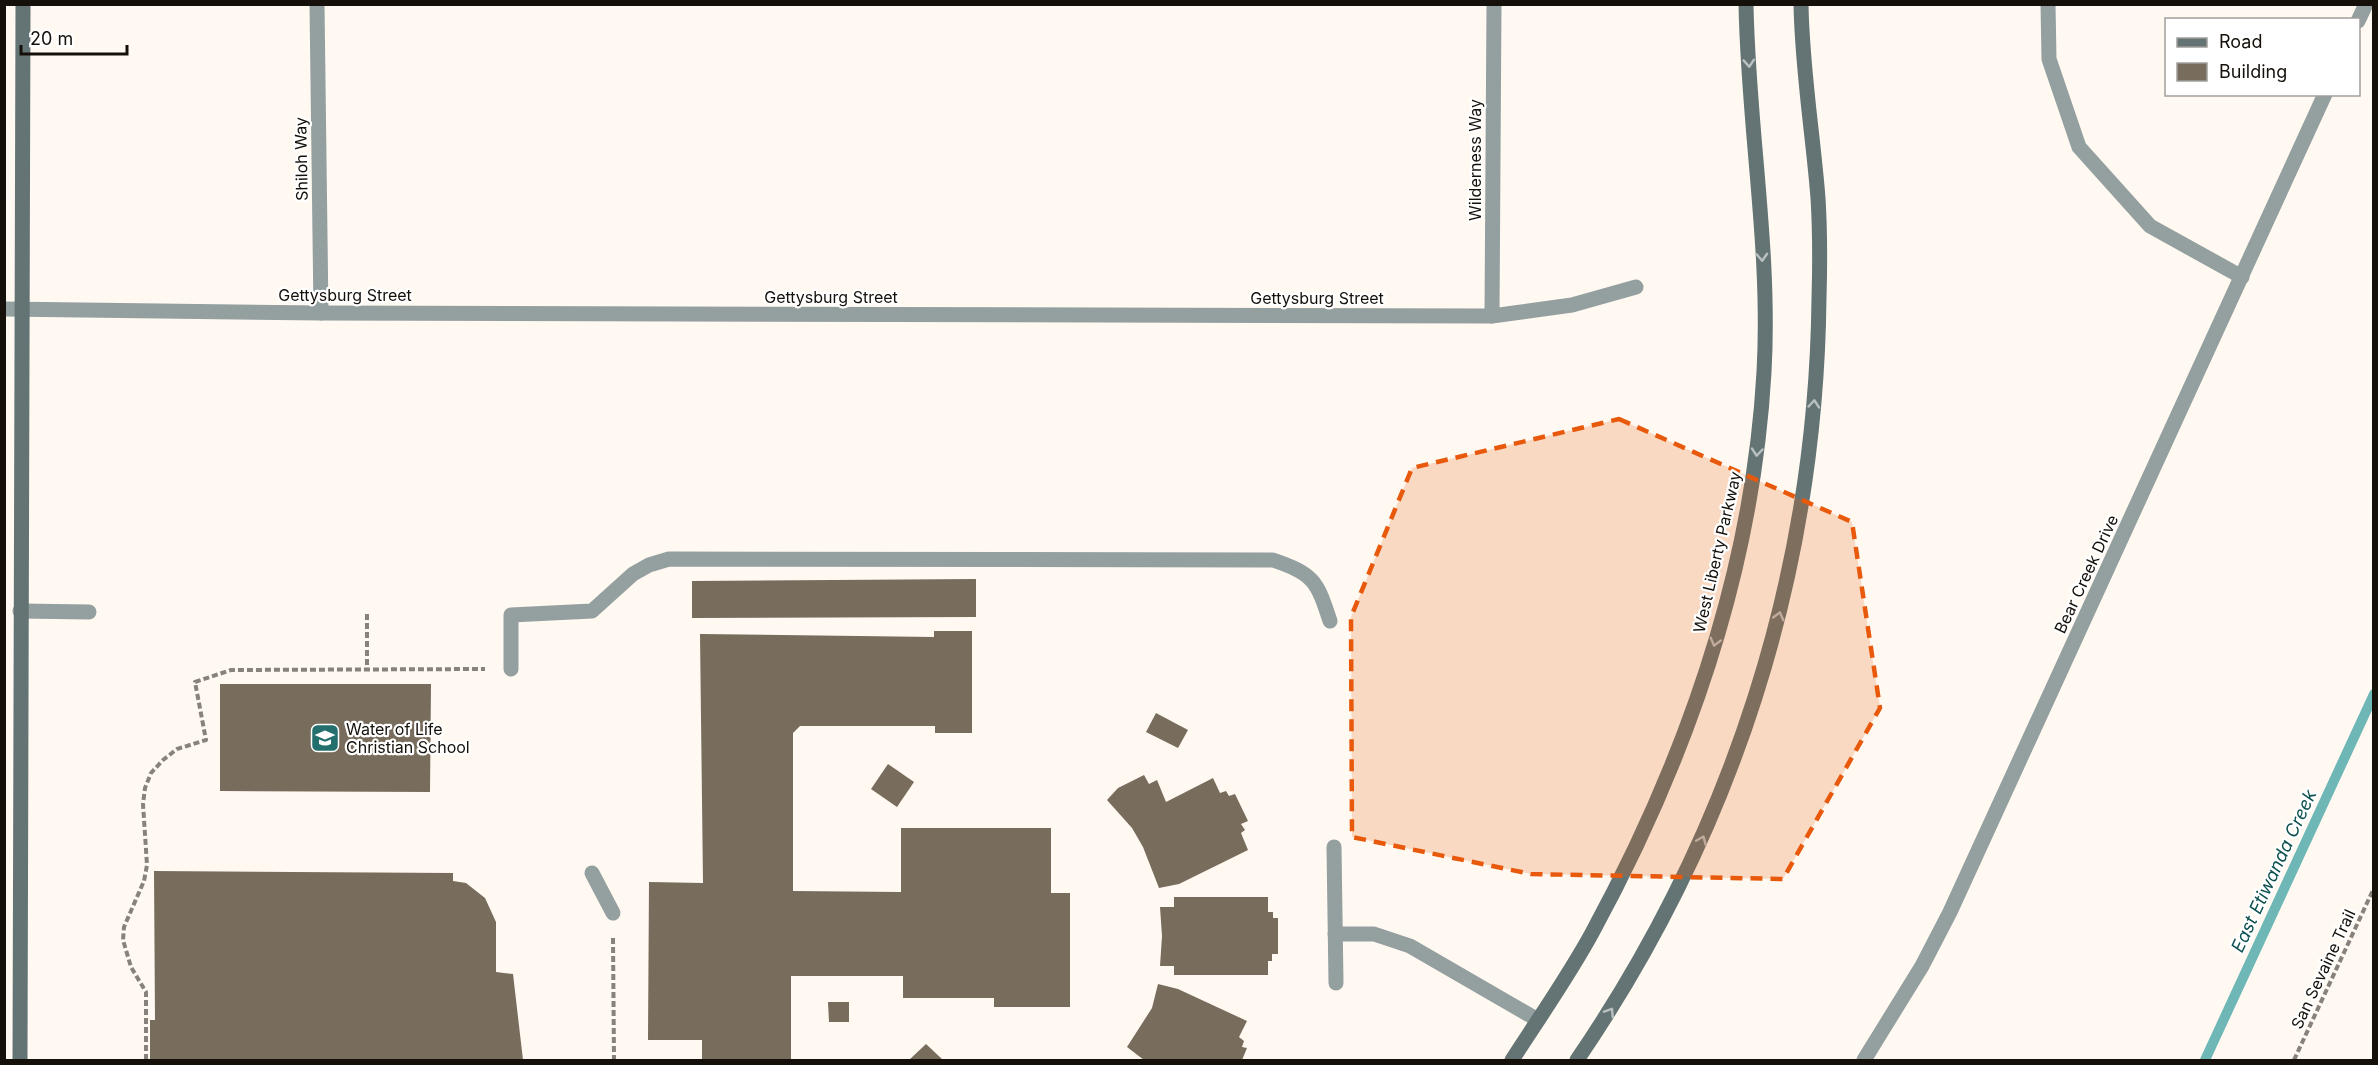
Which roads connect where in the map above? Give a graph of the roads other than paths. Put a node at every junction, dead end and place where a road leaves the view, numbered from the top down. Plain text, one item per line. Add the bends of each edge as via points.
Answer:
1 (23, 4) edge
2 (317, 4) edge
3 (1494, 4) edge
4 (1746, 4) edge
5 (1801, 4) edge
6 (2048, 4) edge
7 (2366, 4) edge
8 (2359, 18) edge
9 (2324, 96) edge
10 (2242, 278) junction
11 (1636, 287) dead end
12 (4, 309) edge
13 (22, 309) junction
14 (321, 314) junction
15 (1492, 316) junction
16 (20, 611) junction
17 (89, 612) dead end
18 (1330, 621) dead end
19 (512, 669) road end
20 (1334, 847) dead end
21 (592, 873) dead end
22 (613, 913) road end
23 (1335, 934) junction
24 (1336, 983) dead end
25 (1538, 1020) junction
26 (20, 1060) edge
27 (1512, 1060) edge
28 (1577, 1060) edge
29 (1864, 1060) edge

1 - 13 street
2 - 14 street, Shiloh Way
3 - 15 street, Wilderness Way
4 -> 25 street, West Liberty Parkway via 1764,371 1755,469 1743,530 1712,655 1669,774 1591,935
28 -> 5 street via 1612,1010 1673,903 1699,847 1742,737 1788,586 1815,401 1819,299 1818,200
6 - 10 street via 2049,59 2079,147 2150,226
7 - 8 street
9 - 10 street, Bear Creek Drive
10 - 29 street, Bear Creek Drive via 1950,912
11 - 15 street, Gettysburg Street via 1572,305
12 - 13 street, Gettysburg Street
13 - 14 street, Gettysburg Street
13 - 16 street
14 - 15 street, Gettysburg Street
16 - 17 street
16 - 26 street
18 - 19 street via 1320,591 1301,569 1273,560 669,560 633,574 592,611 511,615
20 - 23 street
21 - 22 street
23 - 24 street
23 - 25 street via 1374,934 1410,946
25 - 27 street, West Liberty Parkway

